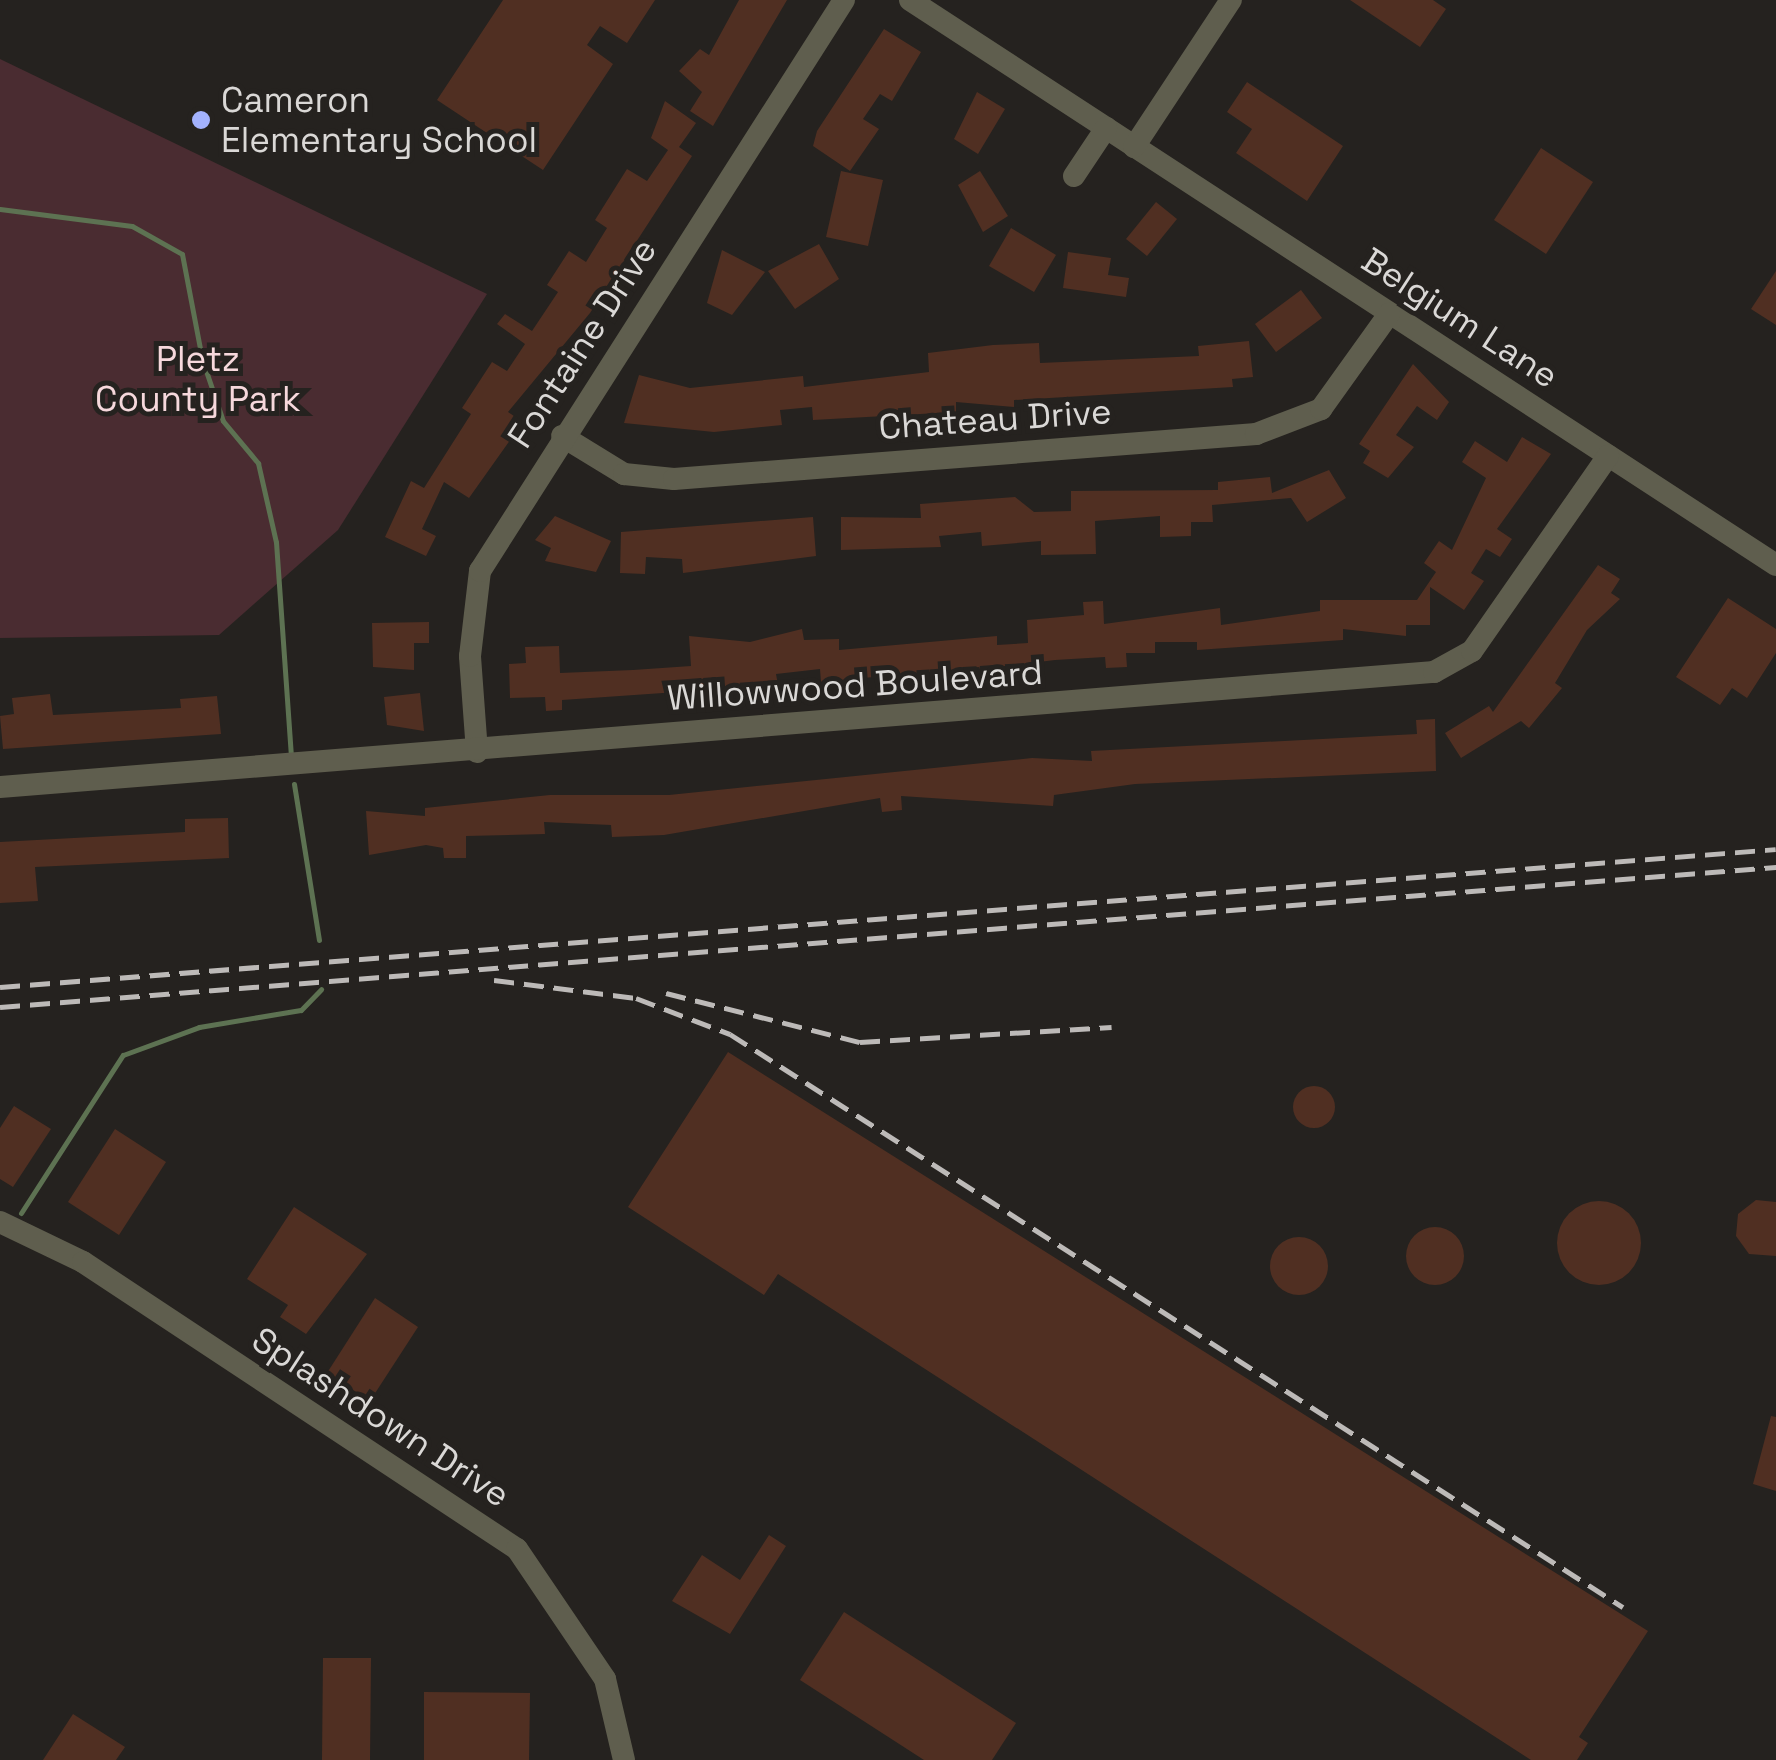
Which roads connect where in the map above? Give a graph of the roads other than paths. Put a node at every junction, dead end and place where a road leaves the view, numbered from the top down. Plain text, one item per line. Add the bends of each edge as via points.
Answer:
1 (844, 0) edge
2 (910, 0) edge
3 (1231, 0) edge
4 (1106, 128) junction
5 (1134, 147) junction
6 (1074, 176) dead end
7 (1389, 314) junction
8 (562, 436) junction
9 (1608, 456) junction
10 (1776, 565) edge
11 (477, 752) junction
12 (0, 787) edge
13 (0, 1222) edge
14 (624, 1760) edge

1 - 8 street, Fontaine Drive
2 - 4 street, Belgium Lane
3 - 5 street
4 - 5 street, Belgium Lane
4 - 6 street
5 - 7 street, Belgium Lane
7 - 8 street, Chateau Drive via 1321,409 1256,434 674,479 624,474
7 - 9 street, Belgium Lane
8 - 11 street, Fontaine Drive via 474,590
9 - 10 street, Belgium Lane
9 - 11 street, Willowwood Boulevard via 1472,651 1434,672
11 - 12 street, Willowwood Boulevard
13 - 14 street, Splashdown Drive via 83,1262 517,1549 606,1679

